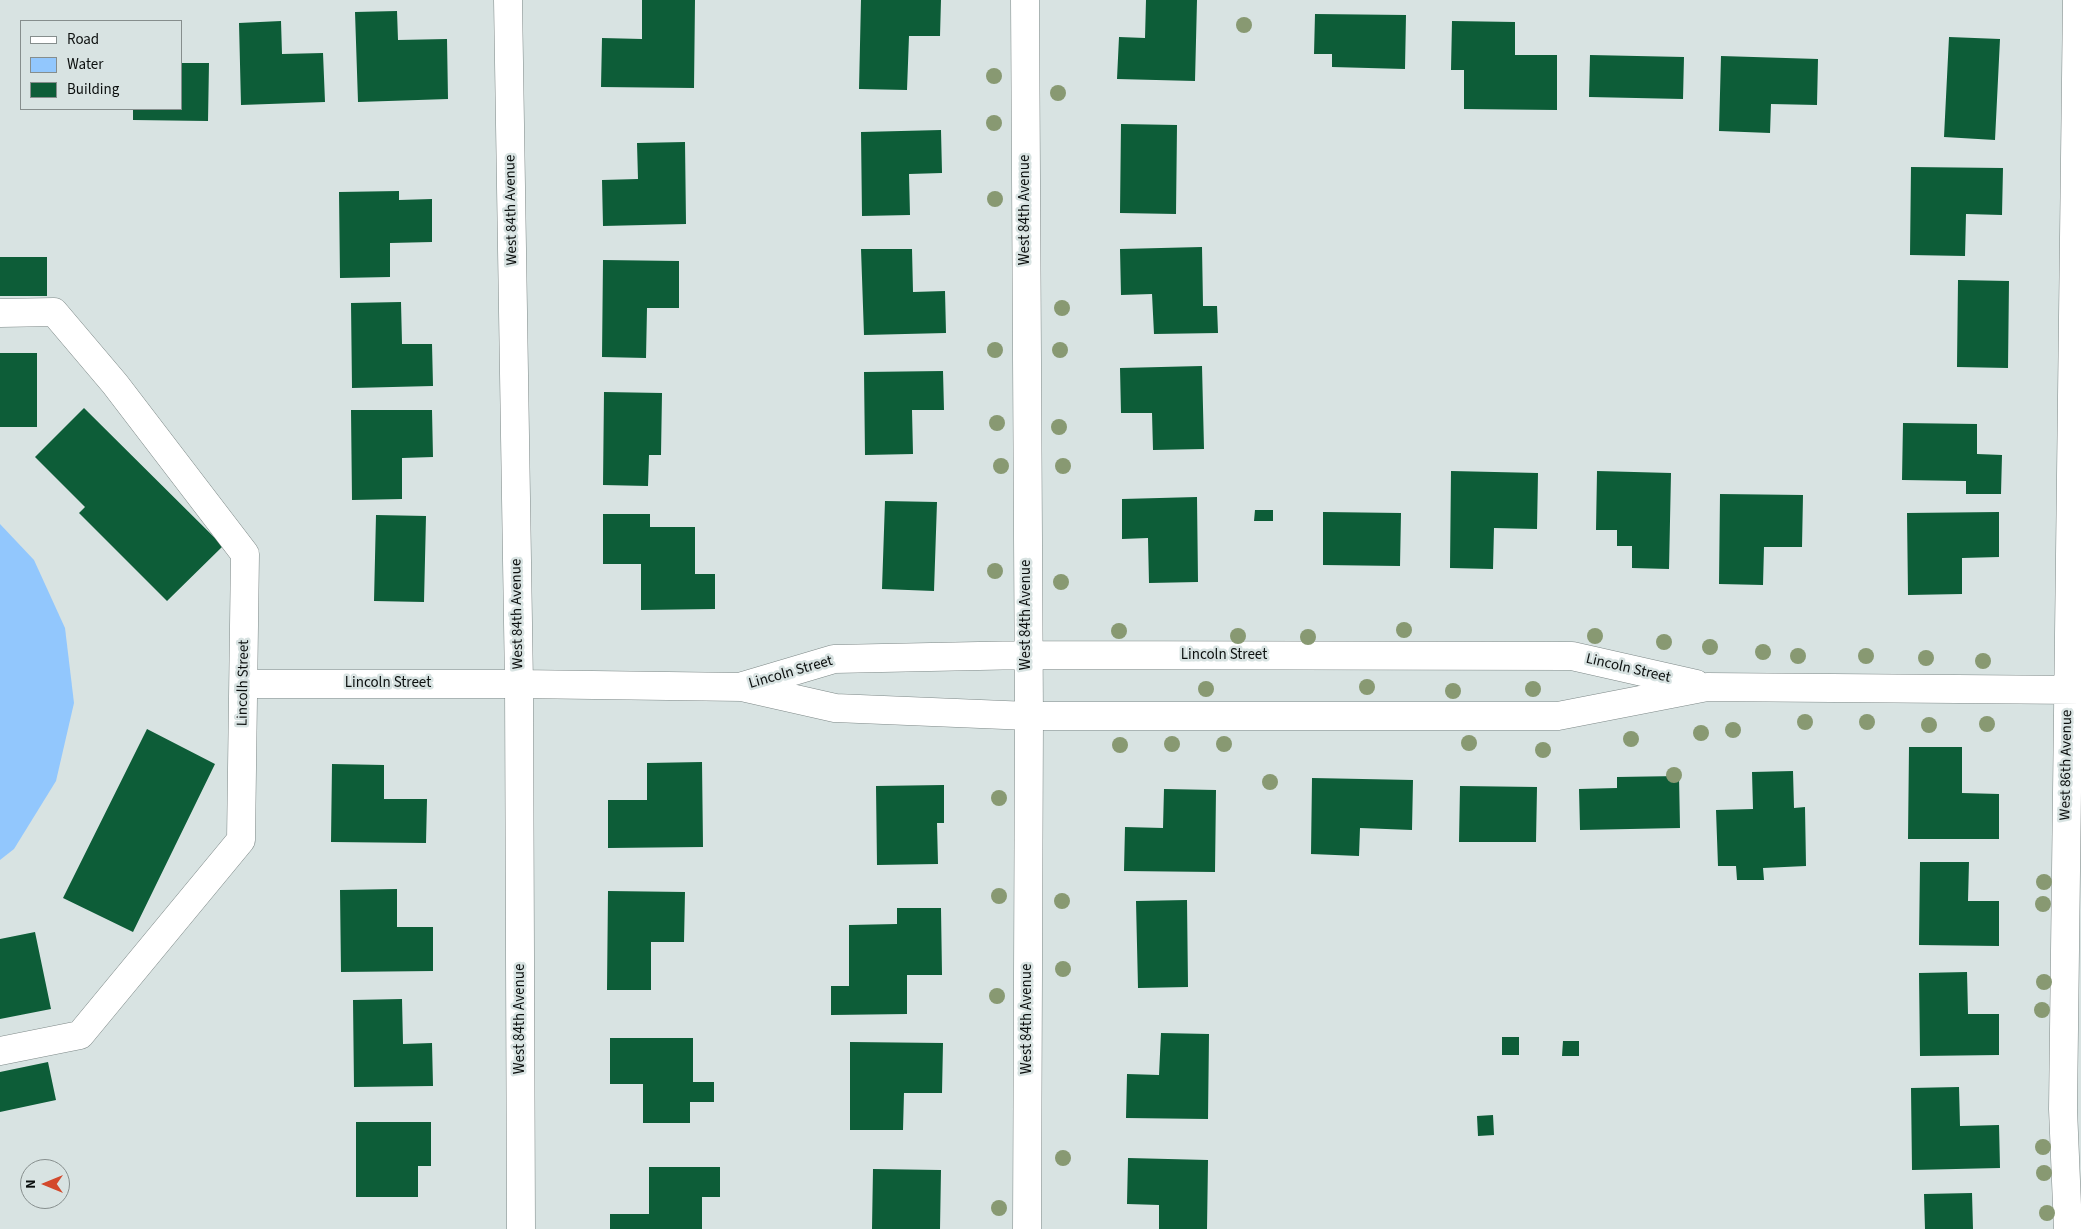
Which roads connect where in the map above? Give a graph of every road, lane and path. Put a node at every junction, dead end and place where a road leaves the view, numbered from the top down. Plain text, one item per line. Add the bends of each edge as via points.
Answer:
1 (508, 0) edge
2 (1025, 0) edge
3 (2077, 0) edge
4 (0, 313) edge
5 (1027, 655) junction
6 (244, 684) junction
7 (519, 684) junction
8 (742, 687) junction
9 (1707, 687) junction
10 (2074, 690) edge
11 (1029, 716) junction
12 (0, 1050) edge
13 (522, 1229) edge
14 (1027, 1229) edge
15 (2068, 1229) edge

1 - 7 street, West 84th Avenue
2 - 5 street, West 84th Avenue
3 - 10 street, West 86th Avenue
4 - 6 street, Lincolh Street via 54,312 115,384 245,554
5 - 8 street, Lincoln Street via 834,660
5 - 9 street, Lincoln Street via 1572,656
5 - 11 street, West 84th Avenue
6 - 7 street, Lincoln Street
6 - 12 street, Lincolh Street via 241,840 80,1035
7 - 8 street, Lincoln Street
7 - 13 street, West 84th Avenue
8 - 11 street, Lincoln Street via 835,708
9 - 10 street, Lincoln Street
9 - 11 street, Lincoln Street via 1558,716
10 - 15 street, West 86th Avenue via 2063,1099
11 - 14 street, West 84th Avenue

